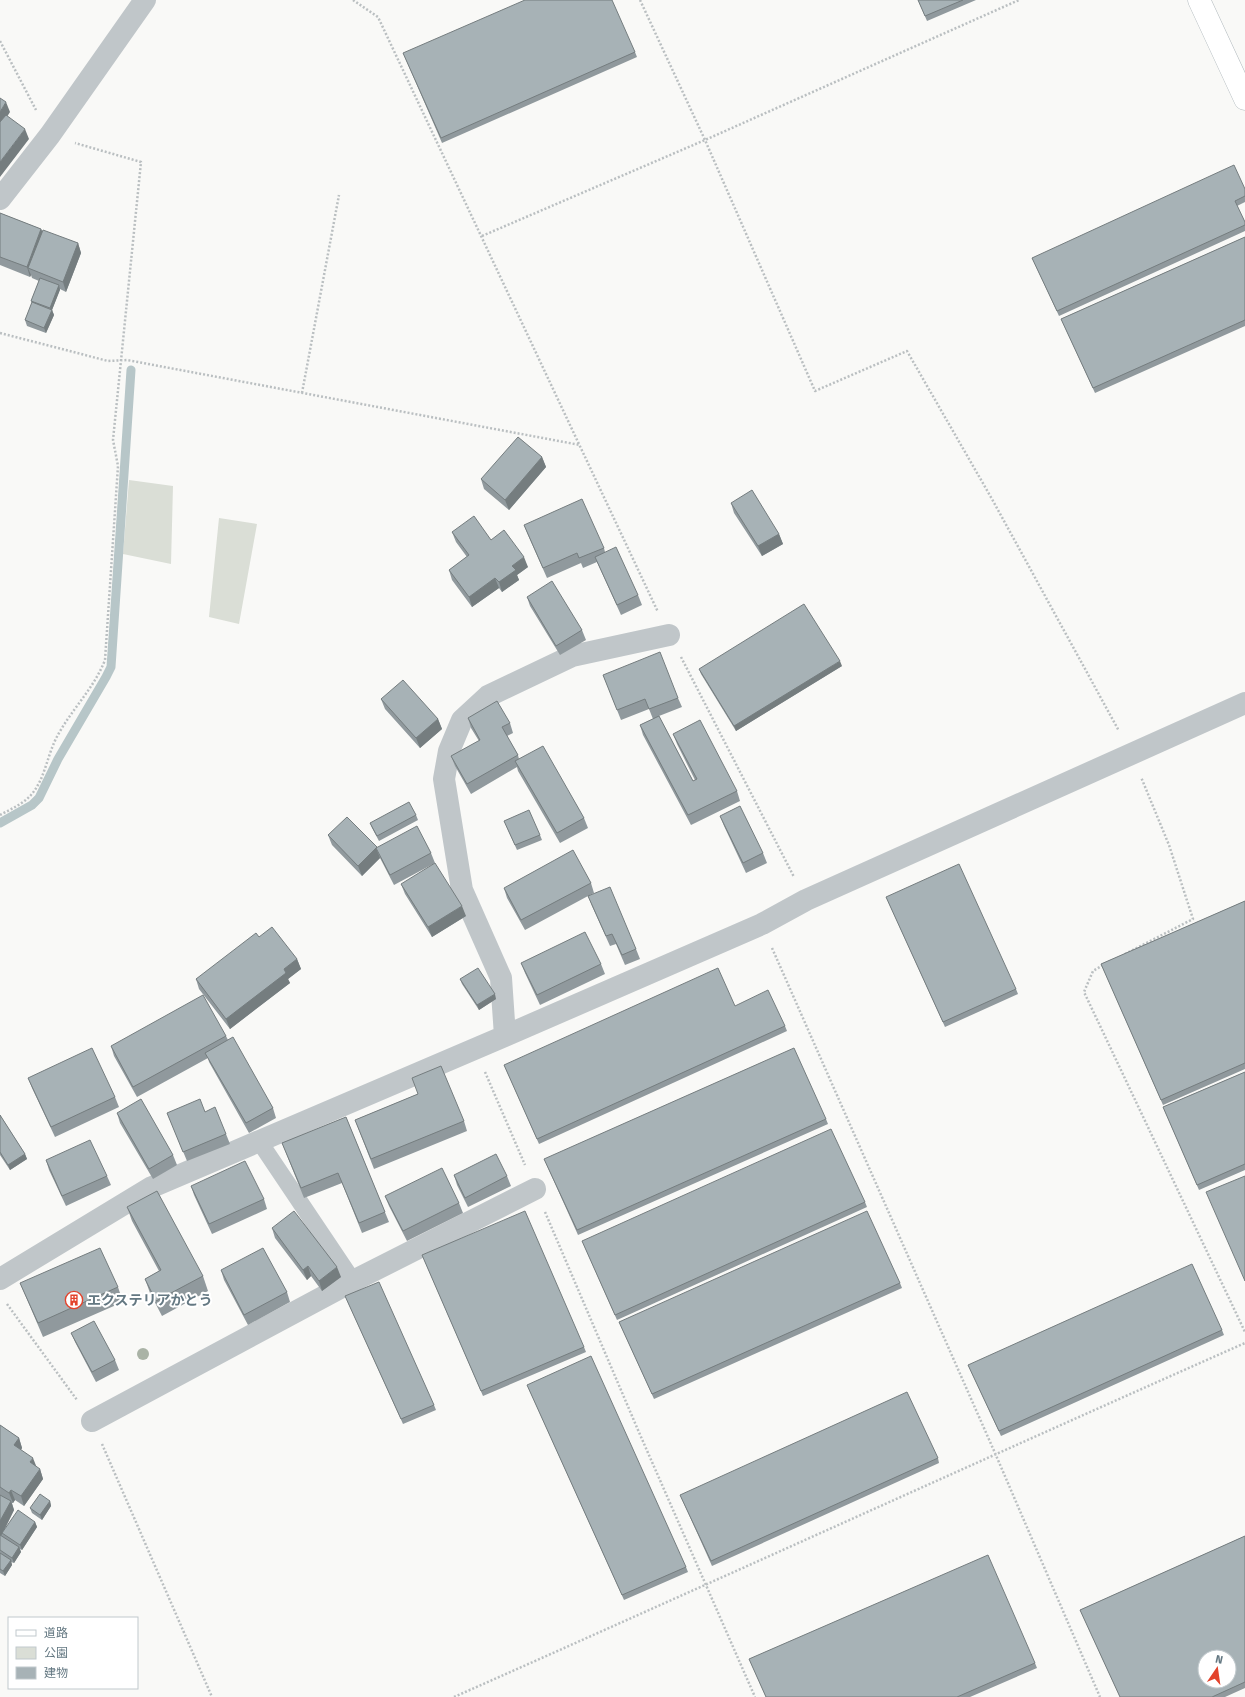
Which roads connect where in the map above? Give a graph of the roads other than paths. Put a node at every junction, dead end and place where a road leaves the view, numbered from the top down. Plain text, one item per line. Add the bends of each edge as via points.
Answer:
1 (145, 0) edge
2 (1199, 0) edge
3 (1245, 99) edge
4 (0, 199) edge
5 (669, 635) road end
6 (1245, 702) edge
7 (505, 1036) junction
8 (259, 1141) junction
9 (535, 1189) road end
10 (0, 1279) edge
11 (353, 1281) junction
12 (92, 1421) road end

1 - 4 street via 50,135
2 - 3 street
5 - 7 street via 572,656 488,696 462,720 449,752 444,779 462,890 501,978
6 - 7 street via 806,900 762,924
7 - 8 street
8 - 10 street via 152,1187
8 - 11 lane
9 - 11 street
11 - 12 street

